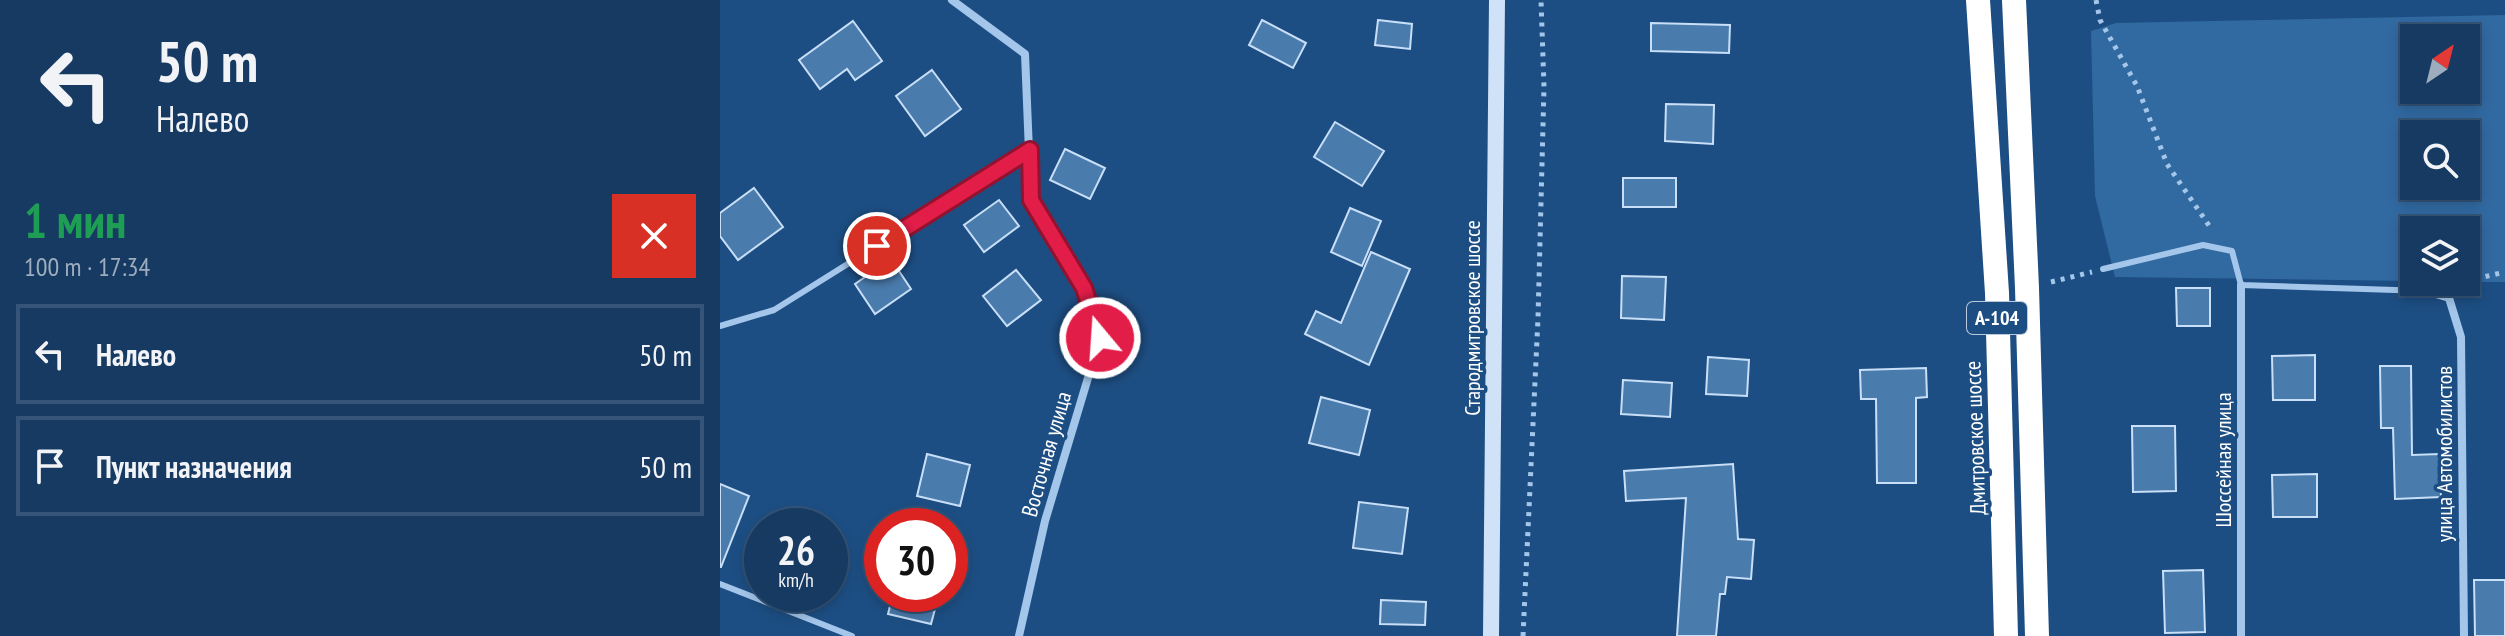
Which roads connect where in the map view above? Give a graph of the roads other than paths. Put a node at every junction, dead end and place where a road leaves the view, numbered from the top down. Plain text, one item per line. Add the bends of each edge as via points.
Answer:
1 (952, 0) edge
2 (1497, 0) edge
3 (1978, 0) edge
4 (2014, 1) edge
5 (1030, 150) junction
6 (2103, 269) road end
7 (2241, 285) junction
8 (2400, 290) edge
9 (2442, 296) edge
10 (720, 326) edge
11 (720, 584) edge
12 (852, 636) edge
13 (1019, 636) edge
14 (1491, 636) edge
15 (2006, 636) edge
16 (2037, 636) edge
17 (2241, 636) edge
18 (2464, 636) edge

1 - 5 street, Восточная улица via 1025,54
2 - 14 street, Стародмитровское шоссе
3 - 15 highway, Дмитровское шоссе / А-104 via 1997,293
4 - 16 highway, А-104
5 - 10 lane via 774,310
5 - 13 street, Восточная улица via 1031,200 1084,288 1100,338 1045,521
6 - 7 lane via 2203,245 2232,251
7 - 8 lane
7 - 17 street, Шоссейная улица
9 - 18 street, улица Автомобилистов via 2449,298 2461,337
11 - 12 lane

